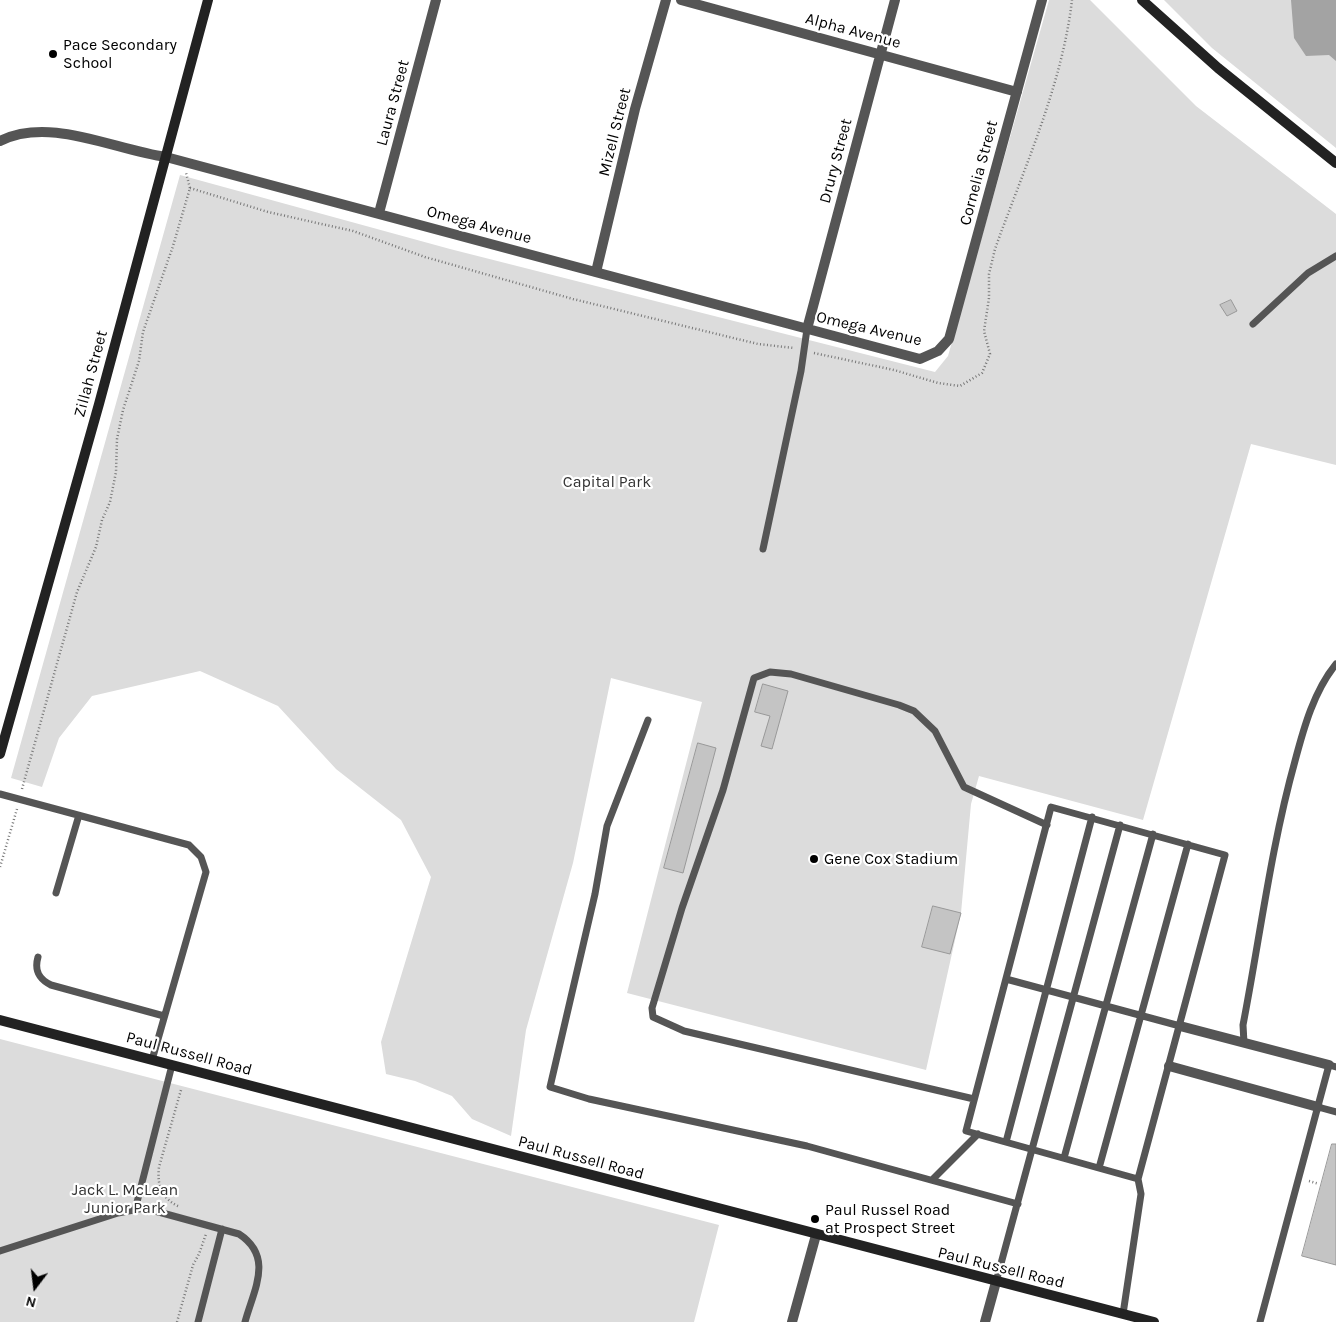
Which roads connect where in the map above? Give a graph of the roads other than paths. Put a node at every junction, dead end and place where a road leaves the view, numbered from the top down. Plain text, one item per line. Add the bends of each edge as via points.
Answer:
1 (208, 0) edge
2 (436, 0) edge
3 (666, 0) edge
4 (681, 0) edge
5 (895, 0) edge
6 (1042, 0) edge
7 (1142, 0) edge
8 (880, 54) junction
9 (1017, 92) junction
10 (4, 139) edge
11 (166, 157) junction
12 (1336, 163) edge
13 (379, 213) junction
14 (1336, 256) edge
15 (596, 272) junction
16 (1253, 324) dead end
17 (807, 329) junction
18 (938, 351) joint
19 (763, 549) dead end
20 (1336, 664) edge
21 (648, 720) dead end
22 (0, 754) edge
23 (0, 794) edge
24 (79, 815) junction
25 (1092, 817) junction
26 (1046, 825) junction
27 (1120, 825) junction
28 (1153, 834) junction
29 (1188, 844) junction
30 (56, 893) dead end
31 (38, 957) dead end
32 (1006, 979) junction
33 (1046, 990) junction
34 (1074, 998) junction
35 (1106, 1006) junction
36 (1141, 1015) junction
37 (164, 1016) junction
38 (0, 1020) edge
39 (1180, 1026) junction
40 (1244, 1042) junction
41 (152, 1060) junction
42 (172, 1065) junction
43 (1169, 1066) junction
44 (1332, 1066) edge
45 (974, 1099) junction
46 (1318, 1107) junction
47 (1336, 1112) edge
48 (978, 1134) junction
49 (1006, 1142) junction
50 (1033, 1150) junction
51 (1064, 1158) junction
52 (1100, 1168) junction
53 (1138, 1179) junction
54 (932, 1180) junction
55 (1018, 1204) junction
56 (135, 1210) junction
57 (222, 1230) junction
58 (816, 1235) junction
59 (0, 1251) edge
60 (996, 1282) junction
61 (1122, 1314) junction
62 (198, 1322) edge
63 (245, 1322) edge
64 (792, 1322) edge
65 (985, 1322) edge
66 (1154, 1322) edge
67 (1260, 1322) edge

1 - 11 street, Zillah Street
2 - 13 street, Laura Street
3 - 15 street, Mizell Street via 635,109
4 - 8 street, Alpha Avenue
5 - 8 street, Drury Street
6 - 9 street, Cornelia Street
7 - 12 street via 1218,68
8 - 9 street, Alpha Avenue
8 - 17 street, Drury Street
9 - 18 street, Cornelia Street via 949,338
10 - 11 street, Omega Avenue via 42,131 56,132
11 - 13 street, Omega Avenue
11 - 22 street, Zillah Street
13 - 15 street, Omega Avenue
14 - 16 lane via 1308,273
15 - 17 street, Omega Avenue
17 - 18 street, Omega Avenue via 920,359
17 - 19 lane
20 - 40 lane via 1326,676 1310,711 1284,799 1243,1025
21 - 54 lane via 607,826 595,894 550,1087 589,1099 807,1146
23 - 24 lane
24 - 30 lane
24 - 37 lane via 189,845 201,857 206,872
25 - 26 lane via 1051,807
25 - 27 lane
25 - 33 lane
26 - 32 lane
26 - 45 lane via 964,787 935,731 914,712 791,674 770,672 754,678 723,790 652,1008 653,1017 684,1031
27 - 28 lane
27 - 34 lane
28 - 29 lane
28 - 35 lane
29 - 36 lane
29 - 39 lane via 1226,855
31 - 37 lane via 39,976 51,985
32 - 33 lane
32 - 45 lane
33 - 34 lane
33 - 49 lane
34 - 35 lane
34 - 50 lane
35 - 36 lane
35 - 51 lane
36 - 39 lane
36 - 52 lane
37 - 41 lane
38 - 41 street, Paul Russell Road
39 - 40 street
39 - 43 lane
40 - 44 street
41 - 42 street, Paul Russell Road
42 - 56 lane
42 - 58 street, Paul Russell Road
43 - 46 street
43 - 53 lane
44 - 46 lane
45 - 48 lane via 966,1131
46 - 47 lane
46 - 67 lane
48 - 49 lane
48 - 54 lane
49 - 50 lane
50 - 51 lane
50 - 55 lane
51 - 52 lane
52 - 53 lane
53 - 61 lane via 1141,1194
54 - 55 lane
55 - 60 lane
56 - 57 lane via 144,1208
56 - 59 lane
57 - 62 lane
57 - 63 lane via 239,1234 249,1241 260,1260
58 - 60 street, Paul Russell Road
58 - 64 street
60 - 61 street, Paul Russell Road
60 - 65 street
61 - 66 street, Paul Russell Road

